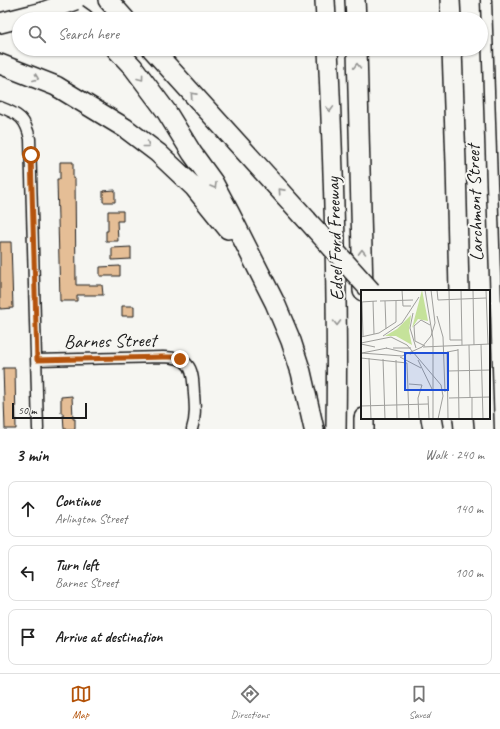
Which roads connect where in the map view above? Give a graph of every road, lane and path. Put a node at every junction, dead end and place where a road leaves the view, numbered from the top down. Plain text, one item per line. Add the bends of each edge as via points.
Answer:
1 (58, 0) edge
2 (75, 0) edge
3 (108, 0) edge
4 (325, 0) edge
5 (355, 0) edge
6 (450, 0) edge
7 (486, 0) edge
8 (43, 12) edge
9 (74, 12) edge
10 (119, 12) edge
11 (326, 12) edge
12 (356, 12) edge
13 (451, 12) edge
14 (487, 12) edge
15 (12, 20) edge
16 (0, 23) edge
17 (488, 43) edge
18 (123, 56) edge
19 (158, 56) edge
20 (328, 56) edge
21 (357, 56) edge
22 (452, 56) edge
23 (0, 64) edge
24 (0, 107) edge
25 (496, 215) edge
26 (268, 288) junction
27 (363, 290) edge
28 (369, 290) edge
29 (459, 290) edge
30 (37, 360) junction
31 (431, 419) edge
32 (463, 419) edge
33 (38, 429) edge
34 (192, 429) edge
35 (314, 429) edge
36 (336, 429) edge
37 (433, 429) edge
38 (464, 429) edge
39 (500, 429) edge

1 - 9 highway
2 - 8 highway, bridge
3 - 10 highway
4 - 11 highway
5 - 12 highway
6 - 13 highway
7 - 14 street, Larchmont Street
15 - 16 highway, bridge
17 - 25 street, Larchmont Street
18 -> 26 highway via 166,111 213,182
28 -> 19 highway, bridge
20 -> 36 highway, Edsel Ford Freeway via 336,240
27 -> 21 highway, Edsel Ford Freeway
22 - 29 highway
23 -> 26 highway via 56,86 125,128 158,153 194,187 230,231
24 - 30 street via 18,115 26,124 30,139
25 - 39 street, Larchmont Street
26 - 35 highway via 301,372
30 - 33 street
30 - 34 street, Barnes Street via 163,357 180,359 187,363 193,373 195,413
31 - 37 highway
32 - 38 highway

